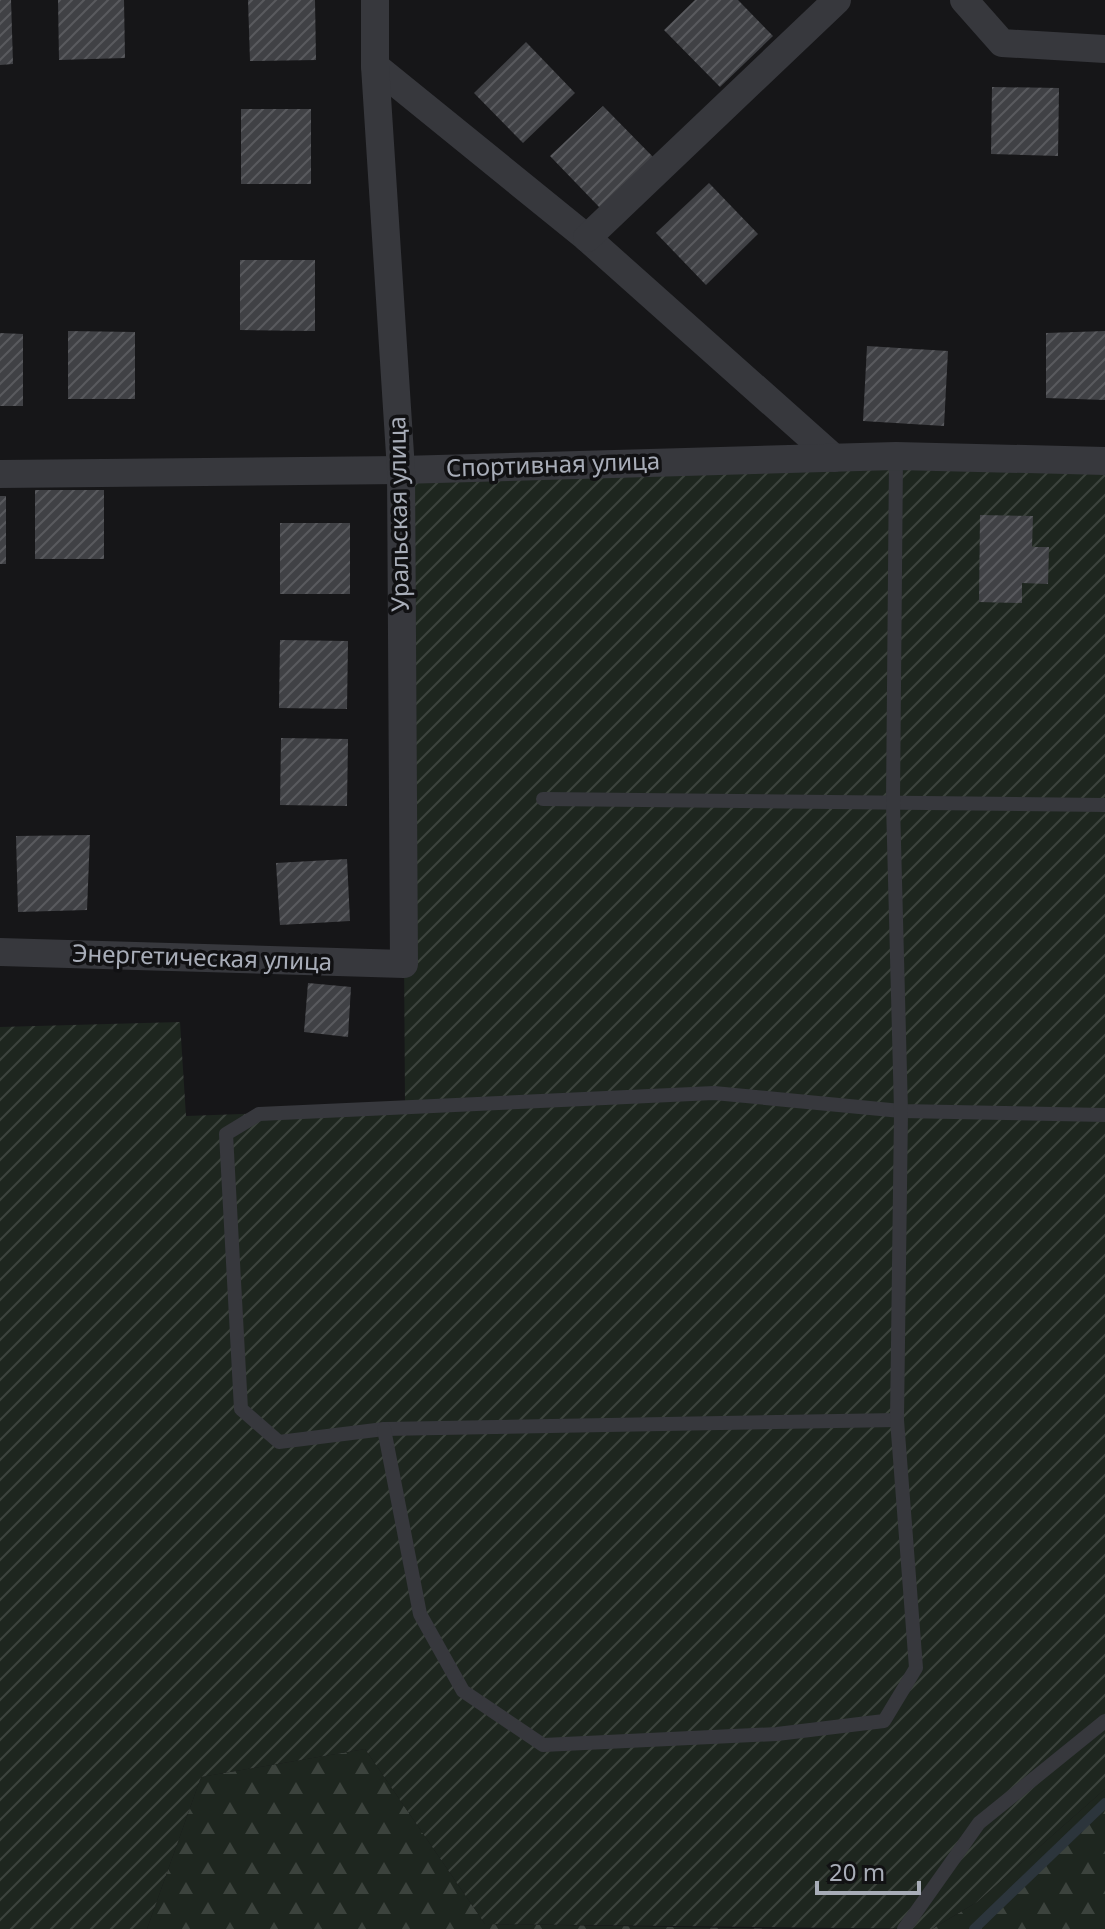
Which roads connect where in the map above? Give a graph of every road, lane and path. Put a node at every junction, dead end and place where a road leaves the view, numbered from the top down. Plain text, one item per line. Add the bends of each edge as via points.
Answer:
1 (375, 0) edge
2 (837, 0) edge
3 (964, 0) edge
4 (1105, 49) edge
5 (375, 66) junction
6 (587, 238) junction
7 (896, 456) junction
8 (834, 458) junction
9 (1105, 461) edge
10 (401, 470) junction
11 (0, 474) edge
12 (543, 799) dead end
13 (893, 803) junction
14 (1105, 805) edge
15 (0, 952) edge
16 (404, 964) joint
17 (901, 1111) junction
18 (1105, 1115) edge
19 (897, 1420) junction
20 (384, 1429) junction
21 (1105, 1721) edge
22 (904, 1929) edge

1 - 5 street, Уральская улица
2 - 6 street
3 - 4 street via 1002,43
5 - 6 street
5 - 10 street, Уральская улица
6 - 8 street
7 - 8 street, Спортивная улица
7 - 9 street, Спортивная улица
7 - 13 lane
8 - 10 street, Спортивная улица
10 - 11 street, Спортивная улица
10 - 16 street, Уральская улица
12 - 13 lane
13 - 14 lane
13 - 17 lane
15 - 16 street, Энергетическая улица
17 - 18 lane
17 - 19 lane
17 - 20 lane via 714,1093 259,1114 226,1134 241,1409 279,1442
19 - 20 lane
19 - 20 lane via 916,1668 884,1721 777,1734 543,1745 463,1691 420,1614
21 - 22 lane via 979,1823

